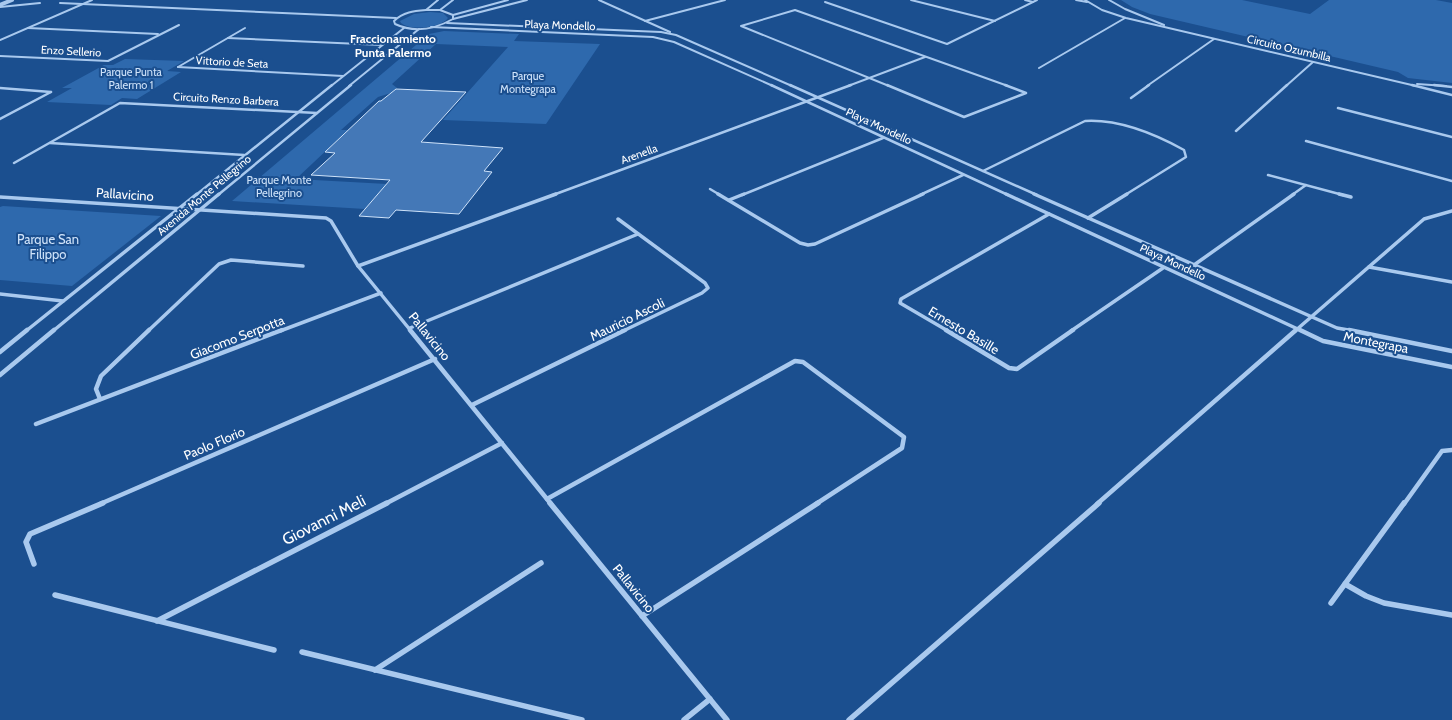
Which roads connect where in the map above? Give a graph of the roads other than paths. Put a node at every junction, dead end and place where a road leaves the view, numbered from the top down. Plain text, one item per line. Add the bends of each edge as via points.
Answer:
1 (12, 0) edge
2 (92, 0) edge
3 (438, 0) edge
4 (453, 0) edge
5 (508, 0) edge
6 (527, 0) edge
7 (599, 0) edge
8 (725, 0) edge
9 (911, 0) edge
10 (1025, 0) edge
11 (1037, 0) edge
12 (1076, 0) edge
13 (1109, 0) edge
14 (1086, 1) edge
15 (825, 2) dead end
16 (1034, 2) junction
17 (40, 3) dead end
18 (60, 3) dead end
19 (80, 5) junction
20 (0, 6) edge
21 (426, 10) junction
22 (440, 10) junction
23 (453, 14) junction
24 (396, 18) junction
25 (1125, 18) junction
26 (453, 19) junction
27 (645, 21) junction
28 (995, 22) junction
29 (447, 23) junction
30 (179, 25) dead end
31 (431, 27) junction
32 (28, 28) junction
33 (245, 28) dead end
34 (404, 28) junction
35 (1171, 28) junction
36 (419, 29) junction
37 (574, 29) junction
38 (159, 34) junction
39 (571, 34) junction
40 (676, 35) junction
41 (228, 38) junction
42 (1214, 39) junction
43 (0, 40) edge
44 (382, 45) junction
45 (0, 56) edge
46 (925, 57) junction
47 (1313, 62) junction
48 (1039, 68) dead end
49 (343, 76) junction
50 (868, 78) junction
51 (1402, 83) junction
52 (1452, 87) edge
53 (0, 88) edge
54 (1452, 95) edge
55 (819, 98) junction
56 (1131, 98) dead end
57 (808, 102) junction
58 (1338, 108) dead end
59 (298, 112) junction
60 (317, 113) junction
61 (0, 119) edge
62 (1236, 131) dead end
63 (1452, 137) edge
64 (882, 138) junction
65 (1306, 141) dead end
66 (49, 143) junction
67 (244, 156) junction
68 (14, 163) dead end
69 (983, 171) junction
70 (963, 175) junction
71 (1268, 176) dead end
72 (1452, 181) edge
73 (1306, 185) junction
74 (710, 189) dead end
75 (0, 197) edge
76 (1351, 197) dead end
77 (729, 200) junction
78 (178, 208) junction
79 (200, 210) junction
80 (1452, 211) edge
81 (1049, 214) junction
82 (1088, 218) junction
83 (618, 219) dead end
84 (638, 234) junction
85 (1194, 265) junction
86 (303, 266) dead end
87 (358, 266) junction
88 (1369, 267) junction
89 (1163, 268) junction
90 (1452, 282) edge
91 (381, 293) junction
92 (0, 294) edge
93 (63, 301) junction
94 (1312, 318) junction
95 (410, 328) junction
96 (1297, 330) junction
97 (1452, 351) edge
98 (0, 352) edge
99 (435, 359) junction
100 (1452, 367) edge
101 (0, 375) edge
102 (100, 399) junction
103 (472, 405) junction
104 (36, 424) dead end
105 (502, 443) junction
106 (1452, 450) edge
107 (547, 499) junction
108 (541, 563) dead end
109 (34, 564) dead end
110 (1345, 584) junction
111 (55, 595) dead end
112 (1331, 602) dead end
113 (1452, 615) edge
114 (642, 616) junction
115 (157, 621) junction
116 (274, 650) dead end
117 (302, 652) dead end
118 (375, 670) junction
119 (710, 699) junction
120 (582, 720) edge
121 (684, 720) edge
122 (727, 720) edge
123 (849, 720) edge

1 - 20 street
2 - 19 street
3 - 21 street
4 - 22 street
5 - 23 street
6 - 26 street
7 - 27 street
8 - 27 street
9 - 28 street
10 - 16 street
11 - 16 street
12 - 14 street, Circuito Ozumbilla
13 - 35 street, Circuito Ozumbilla
14 - 25 street, Circuito Ozumbilla
15 - 28 street via 947,44
16 - 28 street
17 - 20 street
18 - 19 street
19 - 24 street
19 - 32 street
21 - 22 street
21 - 24 street
22 - 23 street
23 - 26 street
24 - 34 street via 395,24
25 - 35 street, Circuito Ozumbilla
25 - 48 street
26 - 29 street
27 - 40 street
29 - 31 street
29 - 37 street, Playa Mondello
30 - 38 street, Enzo Sellerio
31 - 36 street
31 - 39 street, Playa Mondello
32 - 38 street, Enzo Sellerio
32 - 43 street
33 - 41 street, Vittorio de Seta
34 - 36 street
34 - 44 street, Avenida Monte Pellegrino
35 - 42 street, Circuito Ozumbilla
36 - 60 street, Avenida Monte Pellegrino
37 - 39 street
37 - 40 street, Playa Mondello via 662,32
38 - 45 street, Enzo Sellerio via 108,61
39 - 57 street, Playa Mondello via 664,39
40 - 55 street, Playa Mondello
41 - 44 street, Vittorio de Seta
41 - 49 street, Vittorio de Seta via 178,67
42 - 47 street, Circuito Ozumbilla
42 - 56 street
44 - 49 street, Avenida Monte Pellegrino
46 - 50 street, Arenella
46 - 50 street via 1026,93 964,117
46 - 50 street via 795,10 741,26
47 - 51 street, Circuito Ozumbilla
47 - 62 street
49 - 59 street, Avenida Monte Pellegrino
50 - 55 street, Arenella
51 - 52 street, Circuito Ozumbilla
51 - 54 street, Circuito Ozumbilla
53 - 61 street via 51,92
55 - 57 street, Arenella
55 - 69 street, Playa Mondello
57 - 64 street, Playa Mondello
57 - 87 street, Arenella
58 - 63 street
59 - 60 street, Circuito Renzo Barbera
59 - 66 street, Circuito Renzo Barbera via 124,102
59 - 67 street, Avenida Monte Pellegrino
60 - 79 street, Avenida Monte Pellegrino
64 - 70 street, Playa Mondello
64 - 77 street
65 - 72 street
66 - 67 street
66 - 68 street, Circuito Renzo Barbera
67 - 78 street, Avenida Monte Pellegrino
69 - 82 street, Playa Mondello
69 - 82 street via 1085,121 1097,120 1115,124 1175,144 1184,150 1186,158
70 - 77 street via 808,245 800,243
70 - 81 street, Playa Mondello
71 - 73 street
73 - 76 street
73 - 85 street
74 - 77 street
75 - 78 street, Pallavicino
78 - 79 street, Pallavicino
78 - 93 street, Avenida Monte Pellegrino
79 - 87 street, Pallavicino via 326,218 331,221
79 - 101 street, Avenida Monte Pellegrino
80 - 88 street via 1424,219
81 - 89 street, Playa Mondello
81 - 89 street, Ernesto Basille via 901,298 900,303 1009,368 1017,369
82 - 85 street, Playa Mondello
83 - 84 street, Mauricio Ascoli
84 - 95 street
84 - 103 street, Mauricio Ascoli via 705,283 708,288
85 - 94 street, Playa Mondello
86 - 102 street via 225,260 101,376 96,389
87 - 91 street, Pallavicino
88 - 90 street
88 - 94 street
89 - 96 street, Playa Mondello
91 - 95 street, Pallavicino
91 - 102 street, Giacomo Serpotta
92 - 93 street
93 - 98 street, Avenida Monte Pellegrino
94 - 96 street
94 - 97 street, Montegrapa via 1337,328
95 - 99 street, Pallavicino
96 - 100 street, Montegrapa via 1322,341
96 - 123 street
99 - 103 street, Pallavicino
99 - 109 street, Paolo Florio via 30,534 26,542
102 - 104 street, Giacomo Serpotta
103 - 105 street, Pallavicino
105 - 107 street, Pallavicino
105 - 115 street, Giovanni Meli
106 - 110 street via 1442,451
107 - 114 street, Pallavicino
107 - 114 street via 795,360 803,362 904,438 902,448
108 - 118 street
110 - 112 street
110 - 113 street via 1384,603
111 - 115 street
114 - 119 street, Pallavicino
115 - 116 street
117 - 118 street
118 - 120 street
119 - 121 street
119 - 122 street, Pallavicino

